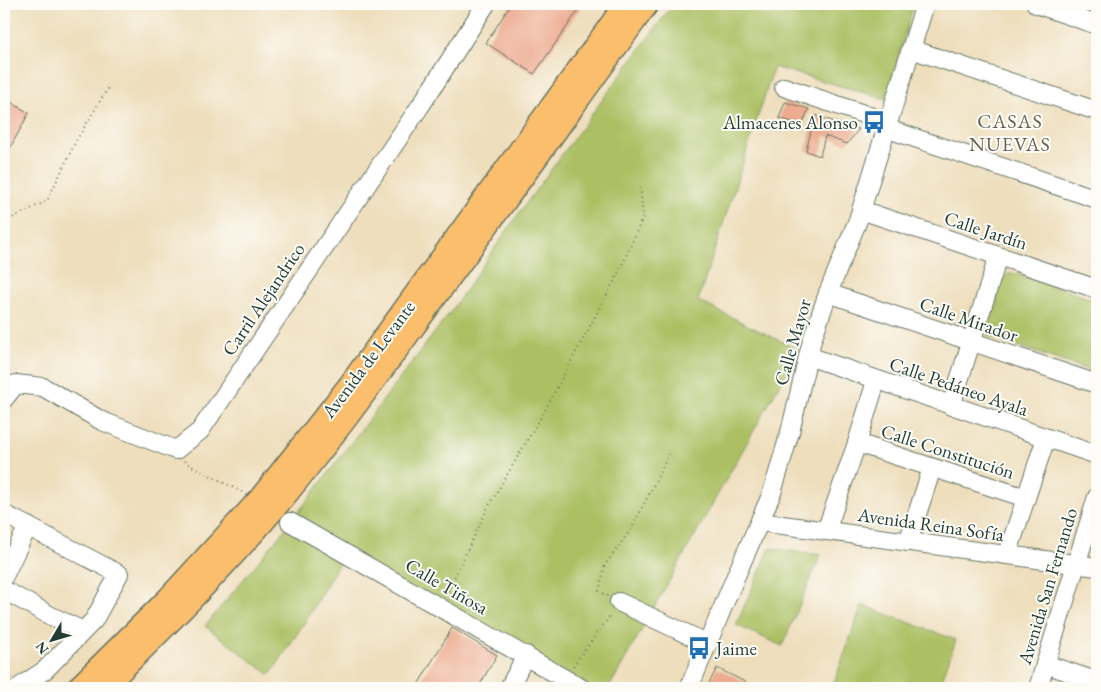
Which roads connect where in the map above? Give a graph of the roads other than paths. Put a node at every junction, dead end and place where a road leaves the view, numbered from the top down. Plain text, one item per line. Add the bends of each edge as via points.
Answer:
1 (486, 4) edge
2 (626, 4) edge
3 (647, 4) edge
4 (925, 4) edge
5 (1036, 4) edge
6 (1097, 25) edge
7 (911, 49) junction
8 (784, 87) dead end
9 (1097, 111) edge
10 (886, 125) junction
11 (1097, 199) edge
12 (861, 210) junction
13 (998, 257) junction
14 (1097, 289) edge
15 (828, 293) junction
16 (971, 342) junction
17 (808, 356) junction
18 (876, 381) junction
19 (1097, 384) edge
20 (4, 399) edge
21 (951, 406) junction
22 (1046, 438) junction
23 (857, 443) junction
24 (1097, 455) edge
25 (932, 468) junction
26 (1097, 497) edge
27 (1026, 498) junction
28 (4, 514) edge
29 (290, 522) dead end
30 (760, 522) junction
31 (28, 526) junction
32 (826, 531) junction
33 (908, 542) junction
34 (1007, 555) junction
35 (1075, 564) junction
36 (1097, 568) edge
37 (4, 576) edge
38 (4, 590) edge
39 (619, 602) road end
40 (83, 631) junction
41 (708, 644) junction
42 (526, 655) junction
43 (1046, 664) junction
44 (574, 684) edge
45 (18, 688) edge
46 (78, 688) edge
47 (102, 688) edge
48 (509, 688) edge
49 (689, 688) edge
50 (1038, 688) edge
51 (1086, 688) edge

1 - 20 street, Carril Alejandrico via 200,431 176,450 102,421 43,387 16,384
2 - 46 main road, Avenida de Levante via 349,386 259,500 168,599
3 - 47 main road, Avenida de Levante via 437,296 318,454 224,564
4 - 7 street, Calle Mayor
5 - 6 street
7 - 9 street
7 - 10 street, Calle Mayor
8 - 10 street
10 - 11 street
10 - 12 street, Calle Mayor
12 - 13 street, Calle Jardín
12 - 15 street, Calle Mayor
13 - 14 street, Calle Jardín
13 - 16 street
15 - 16 street, Calle Mirador
15 - 17 street, Calle Mayor
16 - 19 street, Calle Mirador
16 - 21 street
17 - 18 street, Calle Pedáneo Ayala
17 - 30 street, Calle Mayor via 776,479
18 - 21 street, Calle Pedáneo Ayala
18 - 23 street
21 - 22 street, Calle Pedáneo Ayala
22 - 24 street, Calle Pedáneo Ayala
22 - 27 street
23 - 25 street, Calle Constitución
23 - 32 street
25 - 27 street, Calle Constitución
25 - 33 street
26 - 35 street, Avenida San Fernando
27 - 34 street
28 - 31 street
29 - 42 street, Calle Tiñosa
30 - 32 street, Avenida Reina Sofía
30 - 41 street, Calle Mayor
31 - 37 street
31 - 40 street via 120,574 94,620
32 - 33 street, Avenida Reina Sofía
33 - 34 street, Avenida Reina Sofía
34 - 35 street, Avenida Reina Sofía
35 - 36 street, Avenida Reina Sofía
35 - 43 street, Avenida San Fernando
38 - 40 street
39 - 41 street
40 - 45 street via 45,670
41 - 49 street, Calle Mayor
42 - 44 street, Calle Tiñosa
42 - 48 street
43 - 50 street, Avenida San Fernando
43 - 51 street via 1090,679

